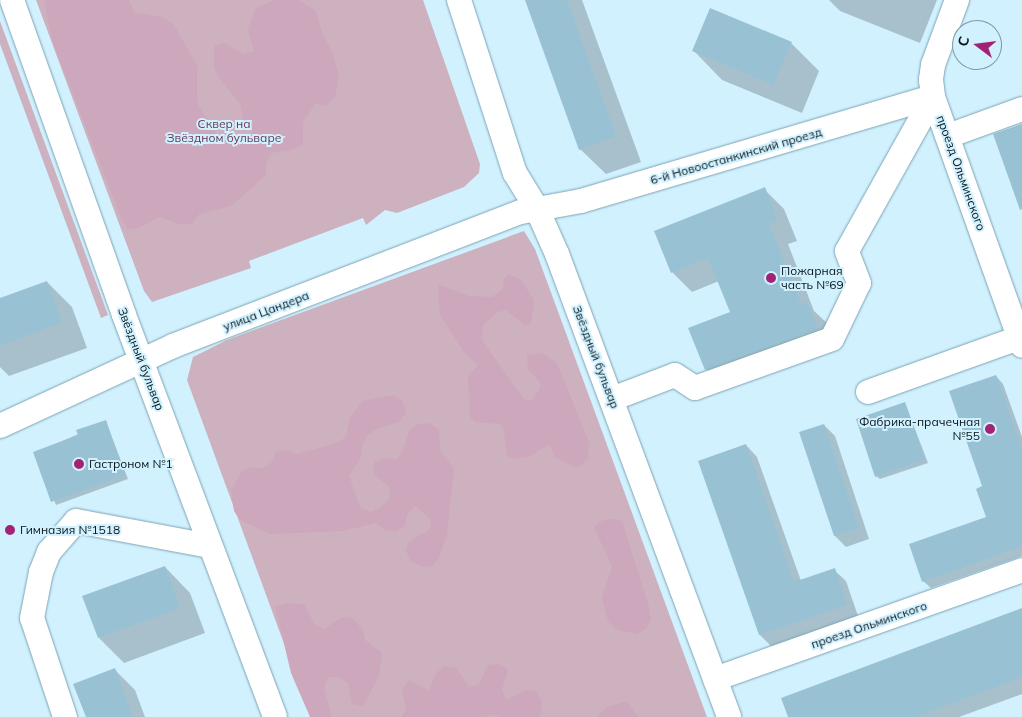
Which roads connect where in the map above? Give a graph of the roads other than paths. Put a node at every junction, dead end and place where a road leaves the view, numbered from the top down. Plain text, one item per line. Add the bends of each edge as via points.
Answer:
1 (12, 0) edge
2 (459, 0) edge
3 (957, 0) edge
4 (933, 97) junction
5 (1022, 110) edge
6 (948, 136) junction
7 (537, 209) junction
8 (1021, 342) edge
9 (140, 360) junction
10 (868, 392) dead end
11 (612, 399) junction
12 (0, 426) edge
13 (210, 546) junction
14 (1022, 570) edge
15 (716, 679) junction
16 (65, 717) edge
17 (275, 717) edge
18 (729, 717) edge

1 - 9 street, Звёздный бульвар
2 - 7 street, Звёздный бульвар via 514,173
3 - 4 street, проезд Ольминского via 933,65
4 - 6 street, проезд Ольминского
4 - 7 street, 6-й Новоостанкинский проезд via 581,201
4 - 11 street via 847,251 859,283 832,339 695,388 675,375
5 - 6 street
6 - 8 street, проезд Ольминского
7 - 9 street, улица Цандера
7 - 11 street, Звёздный бульвар
8 - 10 street
9 - 12 street, улица Цандера
9 - 13 street, Звёздный бульвар
11 - 15 street, Звёздный бульвар
13 - 16 street via 76,521 49,552 41,572 32,618
13 - 17 street, Звёздный бульвар
14 - 15 street, проезд Ольминского
15 - 18 street, Звёздный бульвар

